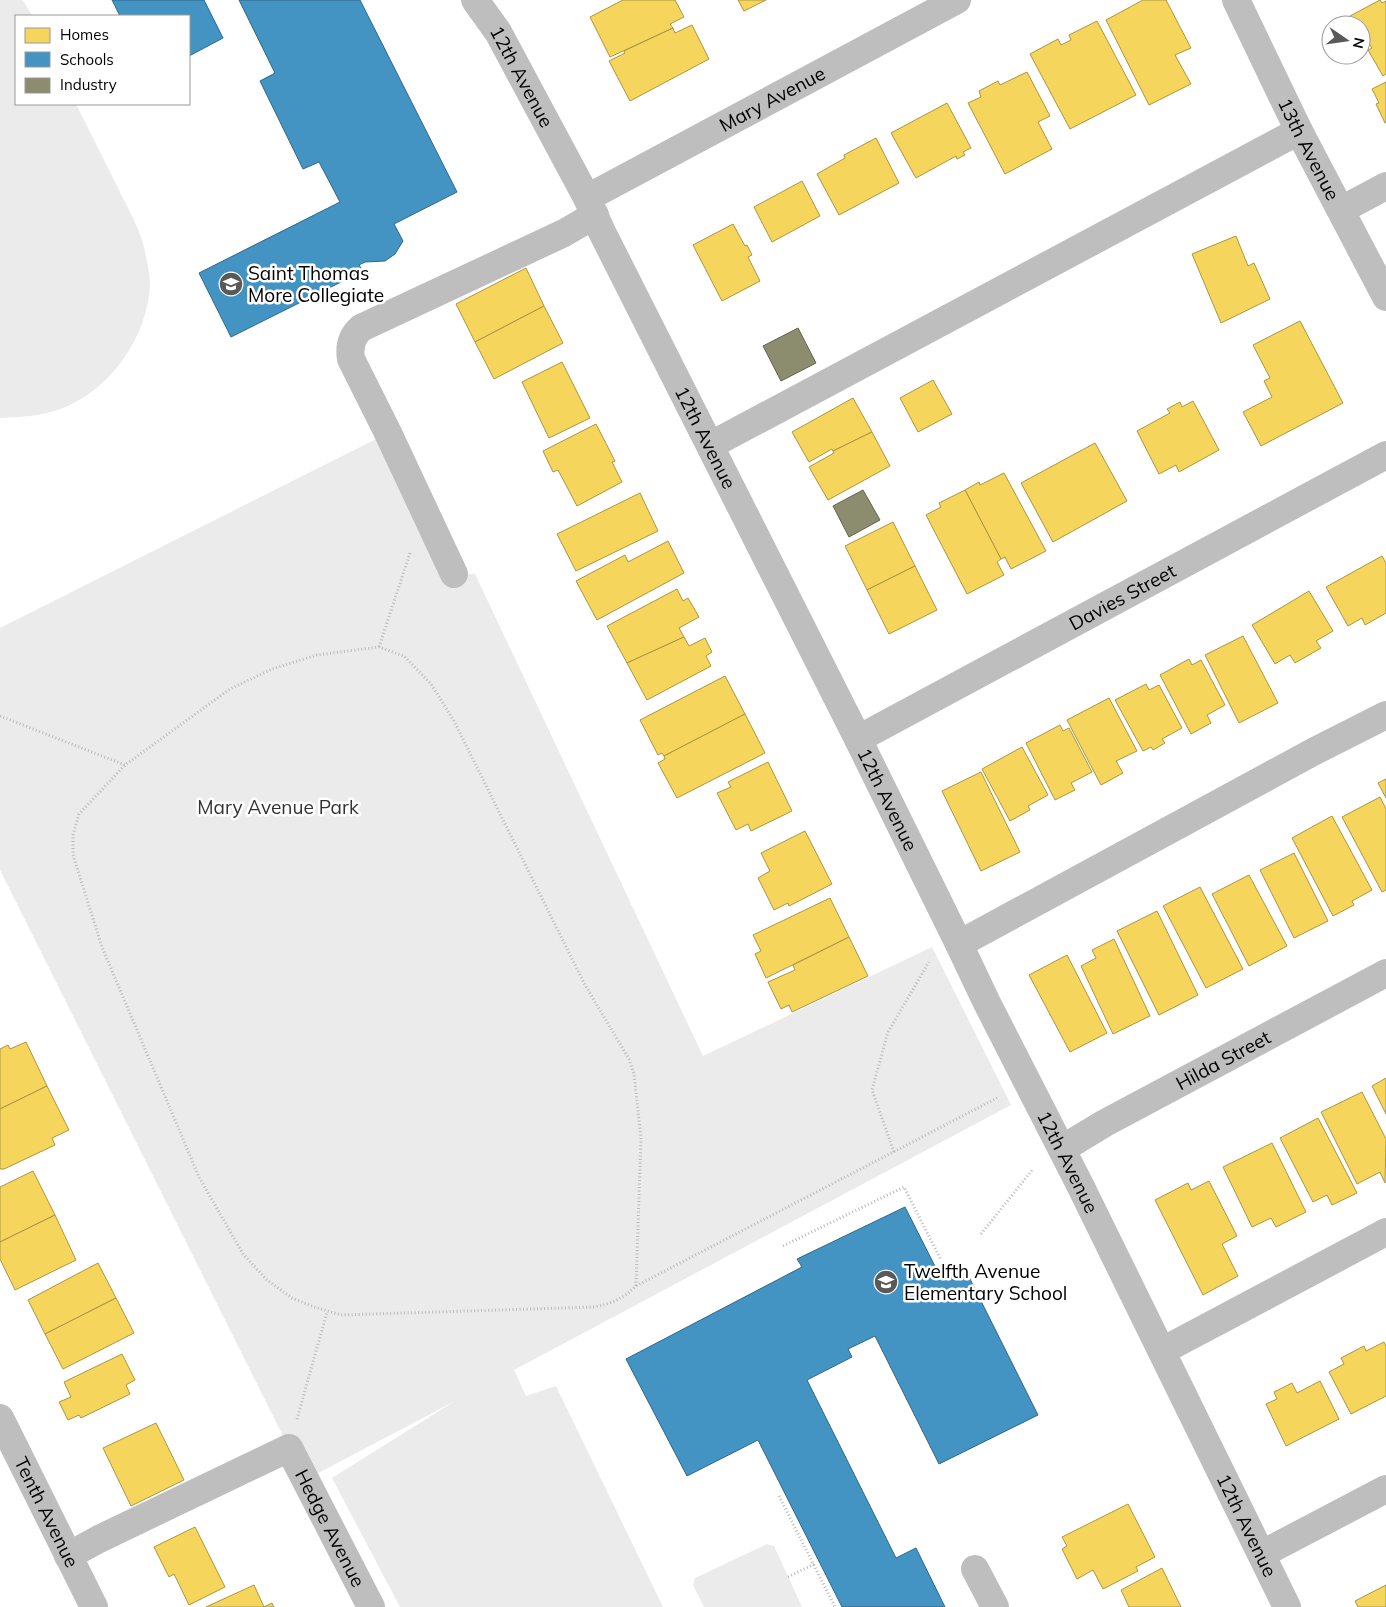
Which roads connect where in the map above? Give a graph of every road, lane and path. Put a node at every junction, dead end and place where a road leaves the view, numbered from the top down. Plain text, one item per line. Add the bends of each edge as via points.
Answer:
1 (475, 0) edge
2 (957, 0) edge
3 (1236, 0) edge
4 (1299, 131) junction
5 (1386, 186) edge
6 (591, 207) junction
7 (1341, 210) junction
8 (1386, 297) edge
9 (711, 445) junction
10 (1386, 455) edge
11 (425, 510) junction
12 (454, 574) dead end
13 (379, 647) junction
14 (1386, 715) edge
15 (0, 716) edge
16 (858, 739) junction
17 (125, 765) junction
18 (959, 944) junction
19 (929, 962) dead end
20 (1386, 973) edge
21 (997, 1098) dead end
22 (1062, 1149) junction
23 (894, 1152) junction
24 (1033, 1169) dead end
25 (1386, 1232) edge
26 (981, 1234) dead end
27 (783, 1246) dead end
28 (942, 1260) dead end
29 (636, 1286) junction
30 (327, 1312) junction
31 (1162, 1351) junction
32 (0, 1418) edge
33 (289, 1448) junction
34 (1386, 1489) edge
35 (779, 1496) dead end
36 (1262, 1554) junction
37 (68, 1556) junction
38 (814, 1564) junction
39 (975, 1569) dead end
40 (788, 1577) dead end
41 (94, 1607) edge
42 (371, 1607) edge
43 (835, 1607) edge
44 (995, 1607) edge
45 (1287, 1607) edge

1 - 6 street, 12th Avenue via 498,32
2 - 6 street, Mary Avenue
3 - 4 street, 13th Avenue
4 - 7 street, 13th Avenue
4 - 9 street
5 - 7 street
6 - 9 street, 12th Avenue
6 - 11 street, Mary Avenue via 564,233 355,333 351,359
7 - 8 street, 13th Avenue
9 - 16 street, 12th Avenue
10 - 16 street, Davies Street
11 - 12 street
11 - 13 path
13 - 17 path via 317,655 272,669 230,689
13 - 29 path via 404,656 431,684 454,721 585,985 629,1059 634,1074 641,1138
14 - 18 street
15 - 17 path
16 - 18 street, 12th Avenue
17 - 30 path via 79,814 73,835 73,855 102,947 199,1177 243,1254 267,1280 314,1308
18 - 22 street, 12th Avenue
19 - 23 path via 888,1032 872,1090
20 - 22 street, Hilda Street
21 - 23 path
22 - 31 street, 12th Avenue
23 - 29 path
24 - 26 path
25 - 31 street
27 - 28 path via 904,1187
29 - 30 path via 609,1304 594,1307 340,1315
30 - 33 path
31 - 36 street, 12th Avenue
32 - 37 street, Tenth Avenue
33 - 37 street
33 - 42 street, Hedge Avenue
34 - 36 street
35 - 38 path
36 - 45 street, 12th Avenue
37 - 41 street, Tenth Avenue
38 - 40 path
38 - 43 path
39 - 44 street

